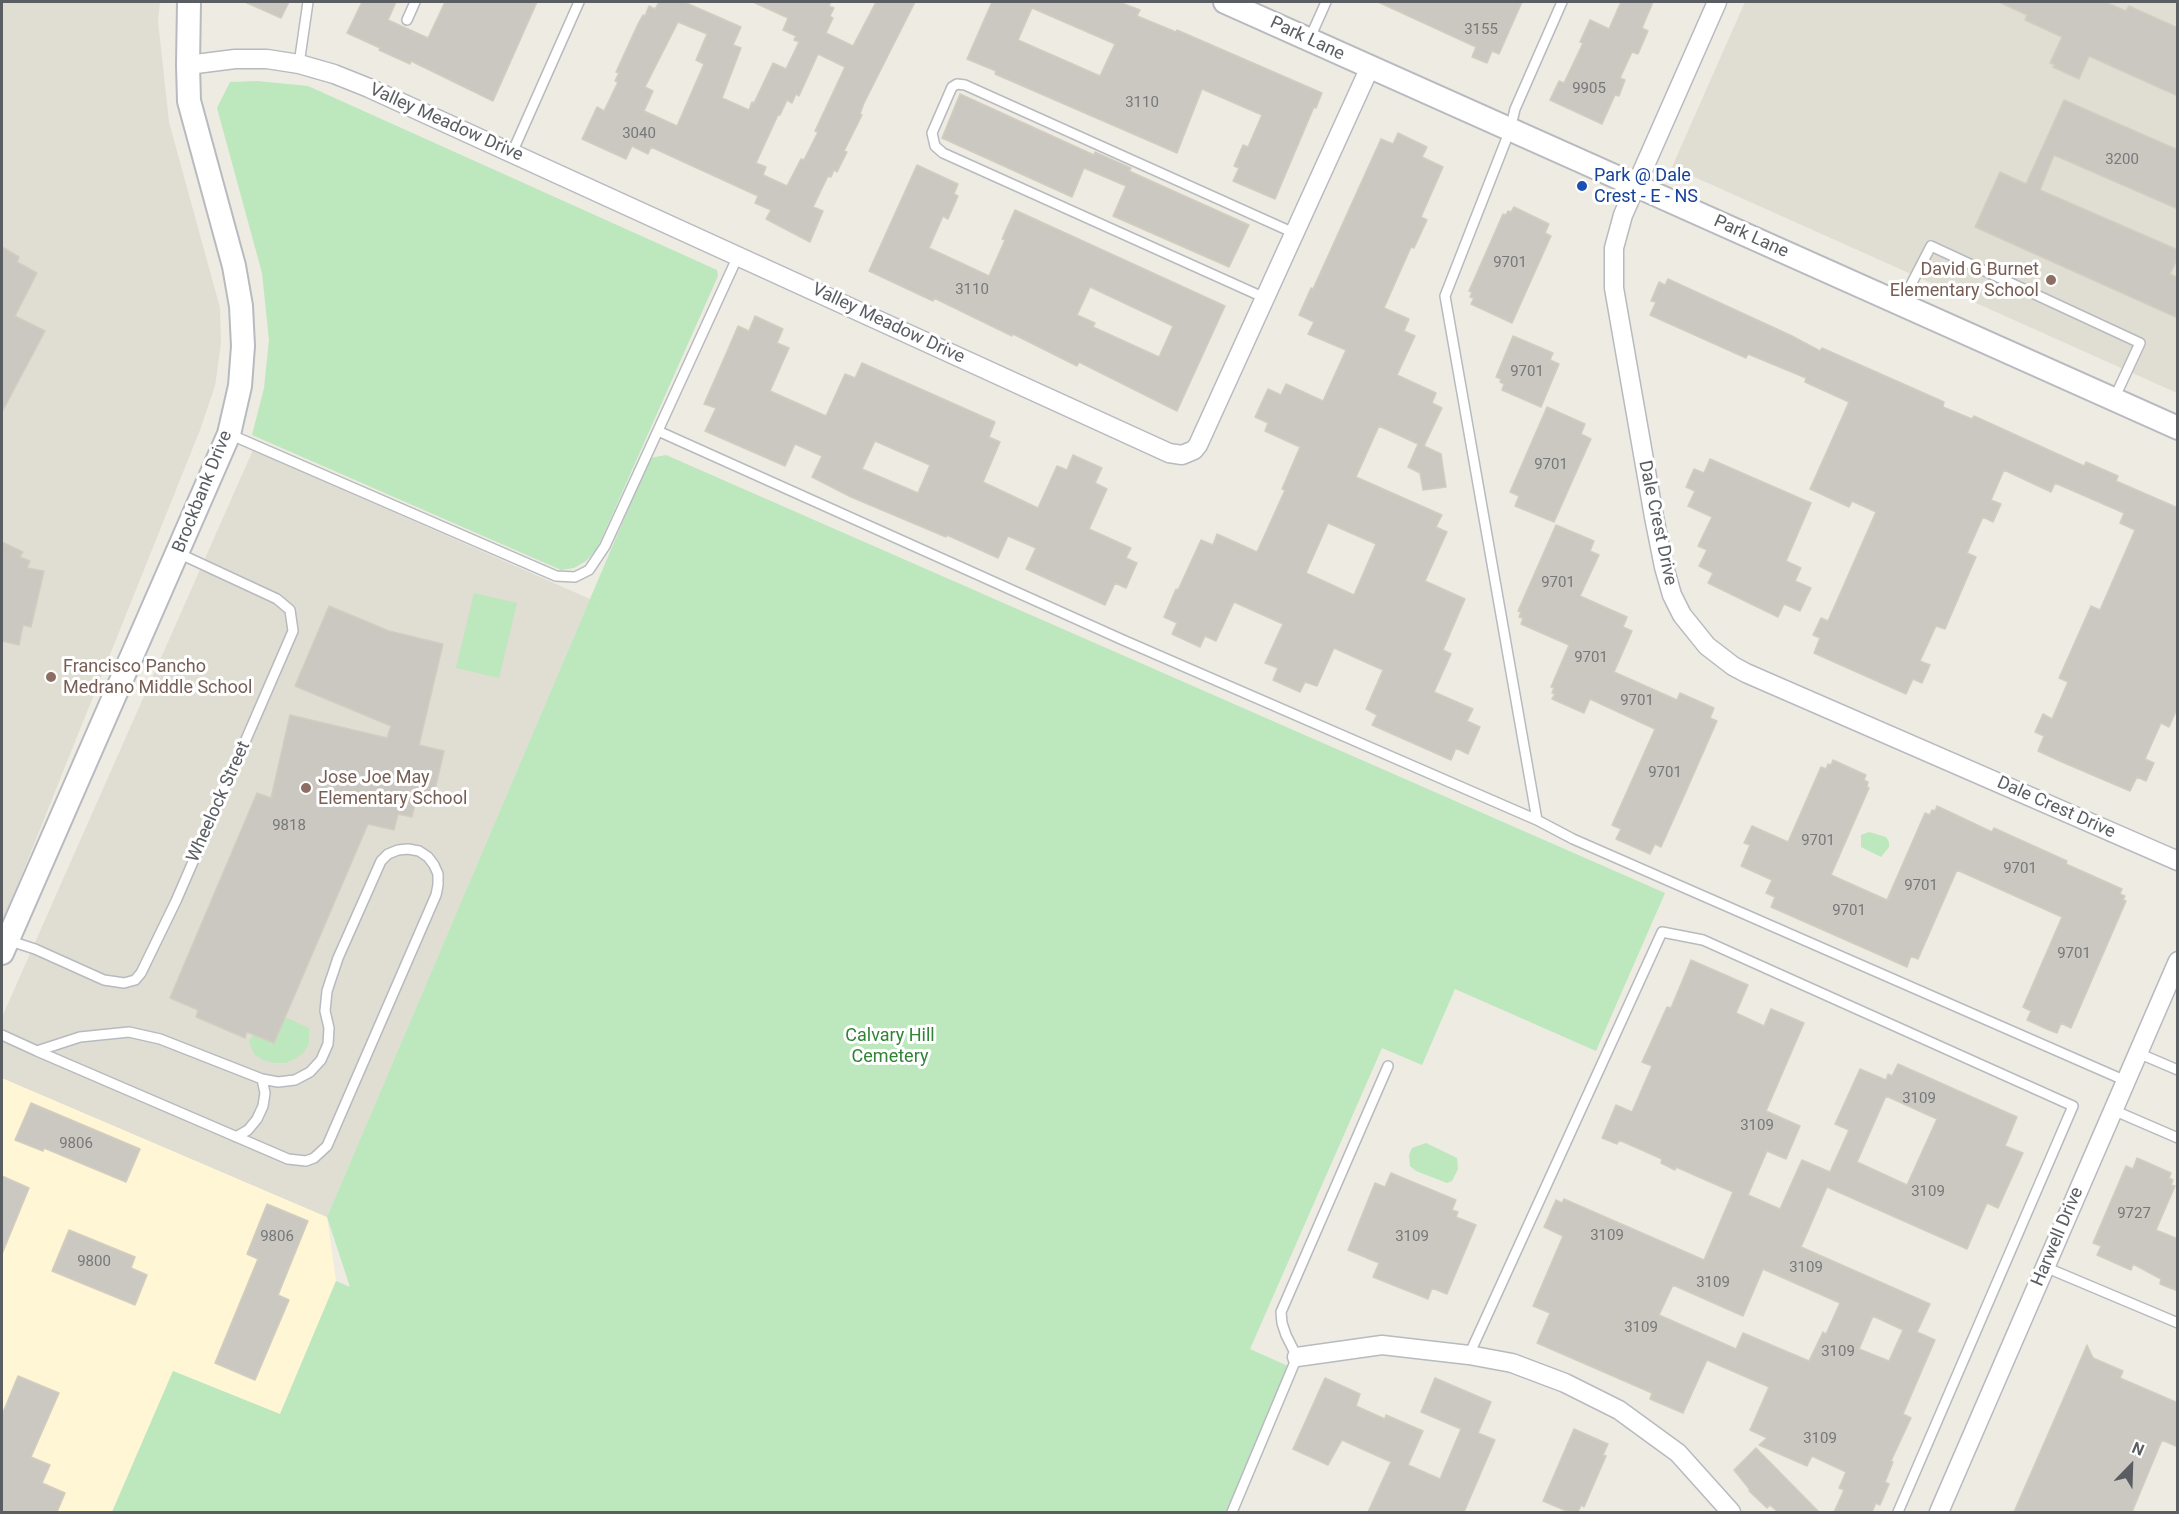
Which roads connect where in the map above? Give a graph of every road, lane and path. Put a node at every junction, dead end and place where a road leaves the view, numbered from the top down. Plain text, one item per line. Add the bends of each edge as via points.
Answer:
1 (189, 2) edge
2 (308, 2) edge
3 (415, 2) edge
4 (579, 2) edge
5 (1225, 2) edge
6 (1326, 2) edge
7 (1562, 2) edge
8 (1717, 2) edge
9 (407, 20) dead end
10 (1309, 40) junction
11 (299, 64) junction
12 (188, 65) junction
13 (1370, 67) junction
14 (1510, 130) junction
15 (512, 153) junction
16 (1636, 186) junction
17 (1294, 234) junction
18 (738, 256) junction
19 (1265, 298) junction
20 (1901, 304) junction
21 (2114, 399) junction
22 (2178, 428) edge
23 (658, 431) junction
24 (229, 434) junction
25 (178, 553) junction
26 (1537, 820) junction
27 (2178, 861) edge
28 (4, 946) edge
29 (2178, 961) edge
30 (2, 1035) edge
31 (37, 1051) junction
32 (2138, 1053) junction
33 (1388, 1066) dead end
34 (2178, 1070) edge
35 (262, 1079) junction
36 (2126, 1081) junction
37 (2113, 1110) junction
38 (236, 1137) junction
39 (2178, 1138) edge
40 (2045, 1267) junction
41 (2178, 1323) edge
42 (1469, 1355) junction
43 (1297, 1357) junction
44 (1232, 1512) edge
45 (1731, 1512) edge
46 (1898, 1512) edge
47 (1939, 1512) edge

1 - 12 street, Brockbank Drive
2 - 11 lane
3 - 9 lane
4 - 15 lane
5 - 10 street, Park Lane
6 - 10 lane
7 - 14 lane via 1515,109
8 - 16 street, Dale Crest Drive
10 - 13 street, Park Lane
11 - 12 street, Valley Meadow Drive via 235,59
11 - 15 street, Valley Meadow Drive via 369,88
12 - 24 street, Brockbank Drive via 189,101 234,266 241,306 240,386
13 - 14 street, Park Lane
13 - 17 street, Valley Meadow Drive
14 - 16 street, Park Lane
14 - 26 lane via 1444,296
15 - 18 street, Valley Meadow Drive
16 - 20 street, Park Lane
16 - 27 street, Dale Crest Drive via 1614,248 1614,288 1664,567 1672,595 1693,631 1719,656 1746,673
17 - 19 street, Valley Meadow Drive
17 - 19 lane via 965,85 952,87 932,133 935,146 943,153
18 - 19 street, Valley Meadow Drive via 1176,455 1189,453 1198,445
18 - 23 lane
20 - 21 street, Park Lane
20 - 21 lane via 1931,246 2140,343
21 - 22 street, Park Lane
23 - 24 lane via 605,546 589,570 575,577 556,576
23 - 26 lane
24 - 25 street, Brockbank Drive
25 - 28 street, Brockbank Drive
25 - 28 lane, Wheelock Street via 277,599 290,610 293,631 216,810 166,922 135,980 104,980 35,949
26 - 36 lane
29 - 32 street, Harwell Drive
30 - 31 lane
31 - 35 lane via 80,1037 129,1032 160,1038
31 - 38 lane
32 - 34 lane
32 - 36 street, Harwell Drive
33 - 43 lane via 1281,1312
35 - 38 lane via 265,1093 258,1119
35 - 38 lane via 295,1080 321,1060 328,1044 327,991 381,861 388,854 408,849 428,857 438,874 436,895 327,1146 314,1158 297,1161
36 - 37 street, Harwell Drive
37 - 39 lane
37 - 40 street, Harwell Drive
40 - 41 lane
40 - 47 street, Harwell Drive
42 - 43 street via 1382,1345
42 - 45 street via 1512,1363 1620,1410 1678,1454
42 - 46 lane via 1662,932 1703,940 2073,1106
43 - 44 lane

